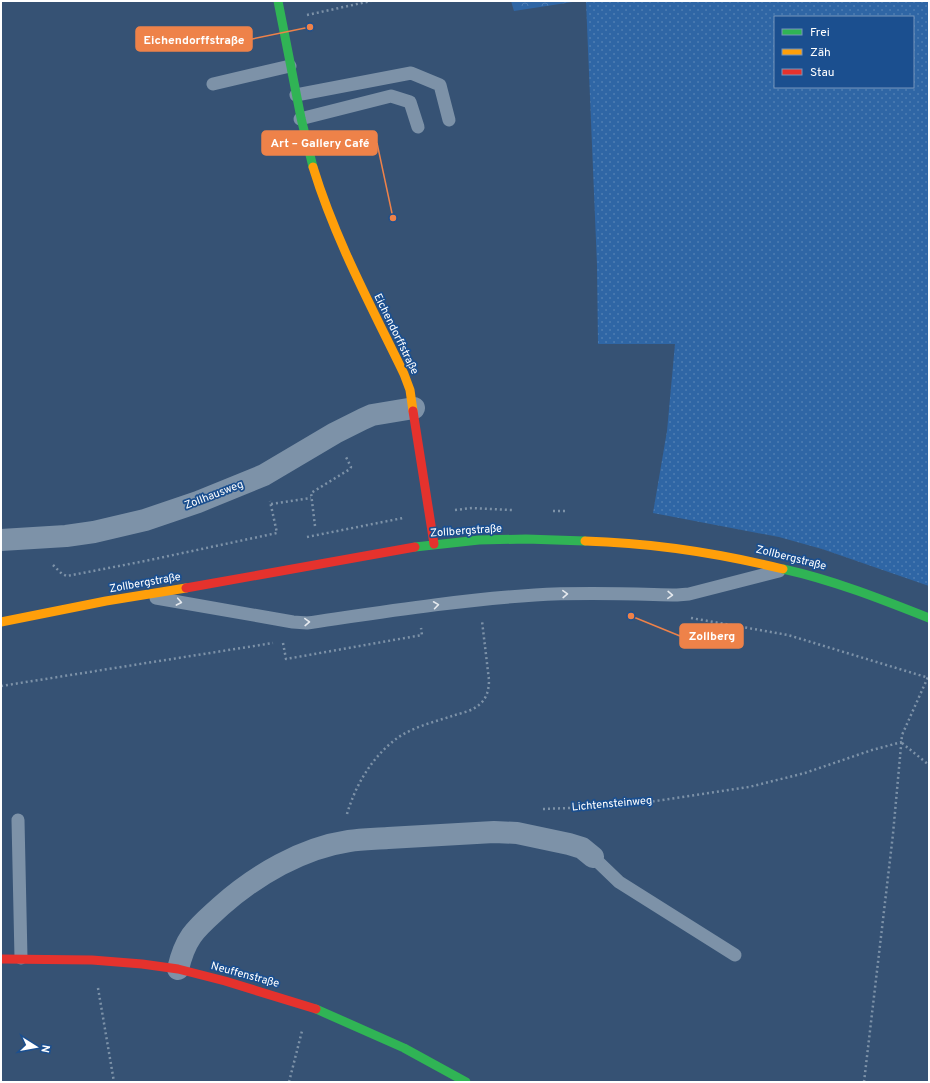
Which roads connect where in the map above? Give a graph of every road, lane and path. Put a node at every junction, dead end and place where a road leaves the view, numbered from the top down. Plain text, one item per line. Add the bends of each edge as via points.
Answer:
1 (278, 1) edge
2 (371, 1) edge
3 (282, 21) junction
4 (290, 66) junction
5 (213, 84) dead end
6 (296, 95) junction
7 (300, 119) junction
8 (449, 120) dead end
9 (418, 127) dead end
10 (414, 408) junction
11 (335, 433) junction
12 (311, 498) junction
13 (316, 526) dead end
14 (30, 539) junction
15 (1, 540) edge
16 (434, 544) junction
17 (786, 569) junction
18 (140, 595) junction
19 (684, 616) dead end
20 (929, 618) edge
21 (482, 620) dead end
22 (1, 622) edge
23 (421, 628) dead end
24 (282, 642) dead end
25 (274, 643) dead end
26 (928, 677) edge
27 (1, 686) edge
28 (902, 742) junction
29 (929, 765) edge
30 (351, 799) dead end
31 (540, 809) dead end
32 (18, 820) dead end
33 (593, 857) joint
34 (735, 955) dead end
35 (21, 958) junction
36 (1, 959) edge
37 (92, 960) junction
38 (178, 969) junction
39 (309, 1006) junction
40 (114, 1082) edge
41 (289, 1082) edge
42 (466, 1082) edge
43 (864, 1082) edge

1 - 3 street, Eichendorffstraße
2 - 3 path
3 - 4 street, Eichendorffstraße
4 - 5 lane
4 - 6 street, Eichendorffstraße
6 - 7 street, Eichendorffstraße
6 - 8 lane via 411,73 440,85
7 - 9 lane via 391,96 410,102
7 - 10 street, Eichendorffstraße via 330,219 351,268 404,374
10 - 11 street, Zollhausweg via 372,415
10 - 16 street, Eichendorffstraße
11 - 12 path via 351,467 311,493
11 - 14 street, Zollhausweg via 264,475 198,502 122,526 66,536
12 - 13 path
12 - 14 path via 271,504 276,533 67,576 62,574
14 - 15 street, Zollhausweg
16 - 17 street, Zollbergstraße via 528,539 626,542 678,547
16 - 18 street, Zollbergstraße
18 -> 17 lane via 307,623 535,595 689,594
17 - 20 street, Zollbergstraße via 860,591
18 - 22 street, Zollbergstraße
19 - 26 path via 788,635
21 - 30 path via 489,680 485,697 479,705 467,711 413,729 392,742 374,759
23 - 24 path via 422,635 286,658
25 - 27 path
26 - 28 path via 902,735
28 - 29 path
28 - 31 path, Lichtensteinweg via 805,773 749,787 622,806
28 - 43 path
32 - 35 lane
33 - 34 lane via 619,882
33 - 38 street via 582,848 569,844 517,833 494,832 349,841 321,848 271,870 227,901 195,930 184,948
35 - 36 street, Neuffenstraße
35 - 37 street, Neuffenstraße
37 - 38 street, Neuffenstraße
37 - 40 path
38 - 39 street, Neuffenstraße
39 - 41 path
39 - 42 street, Neuffenstraße via 404,1048

